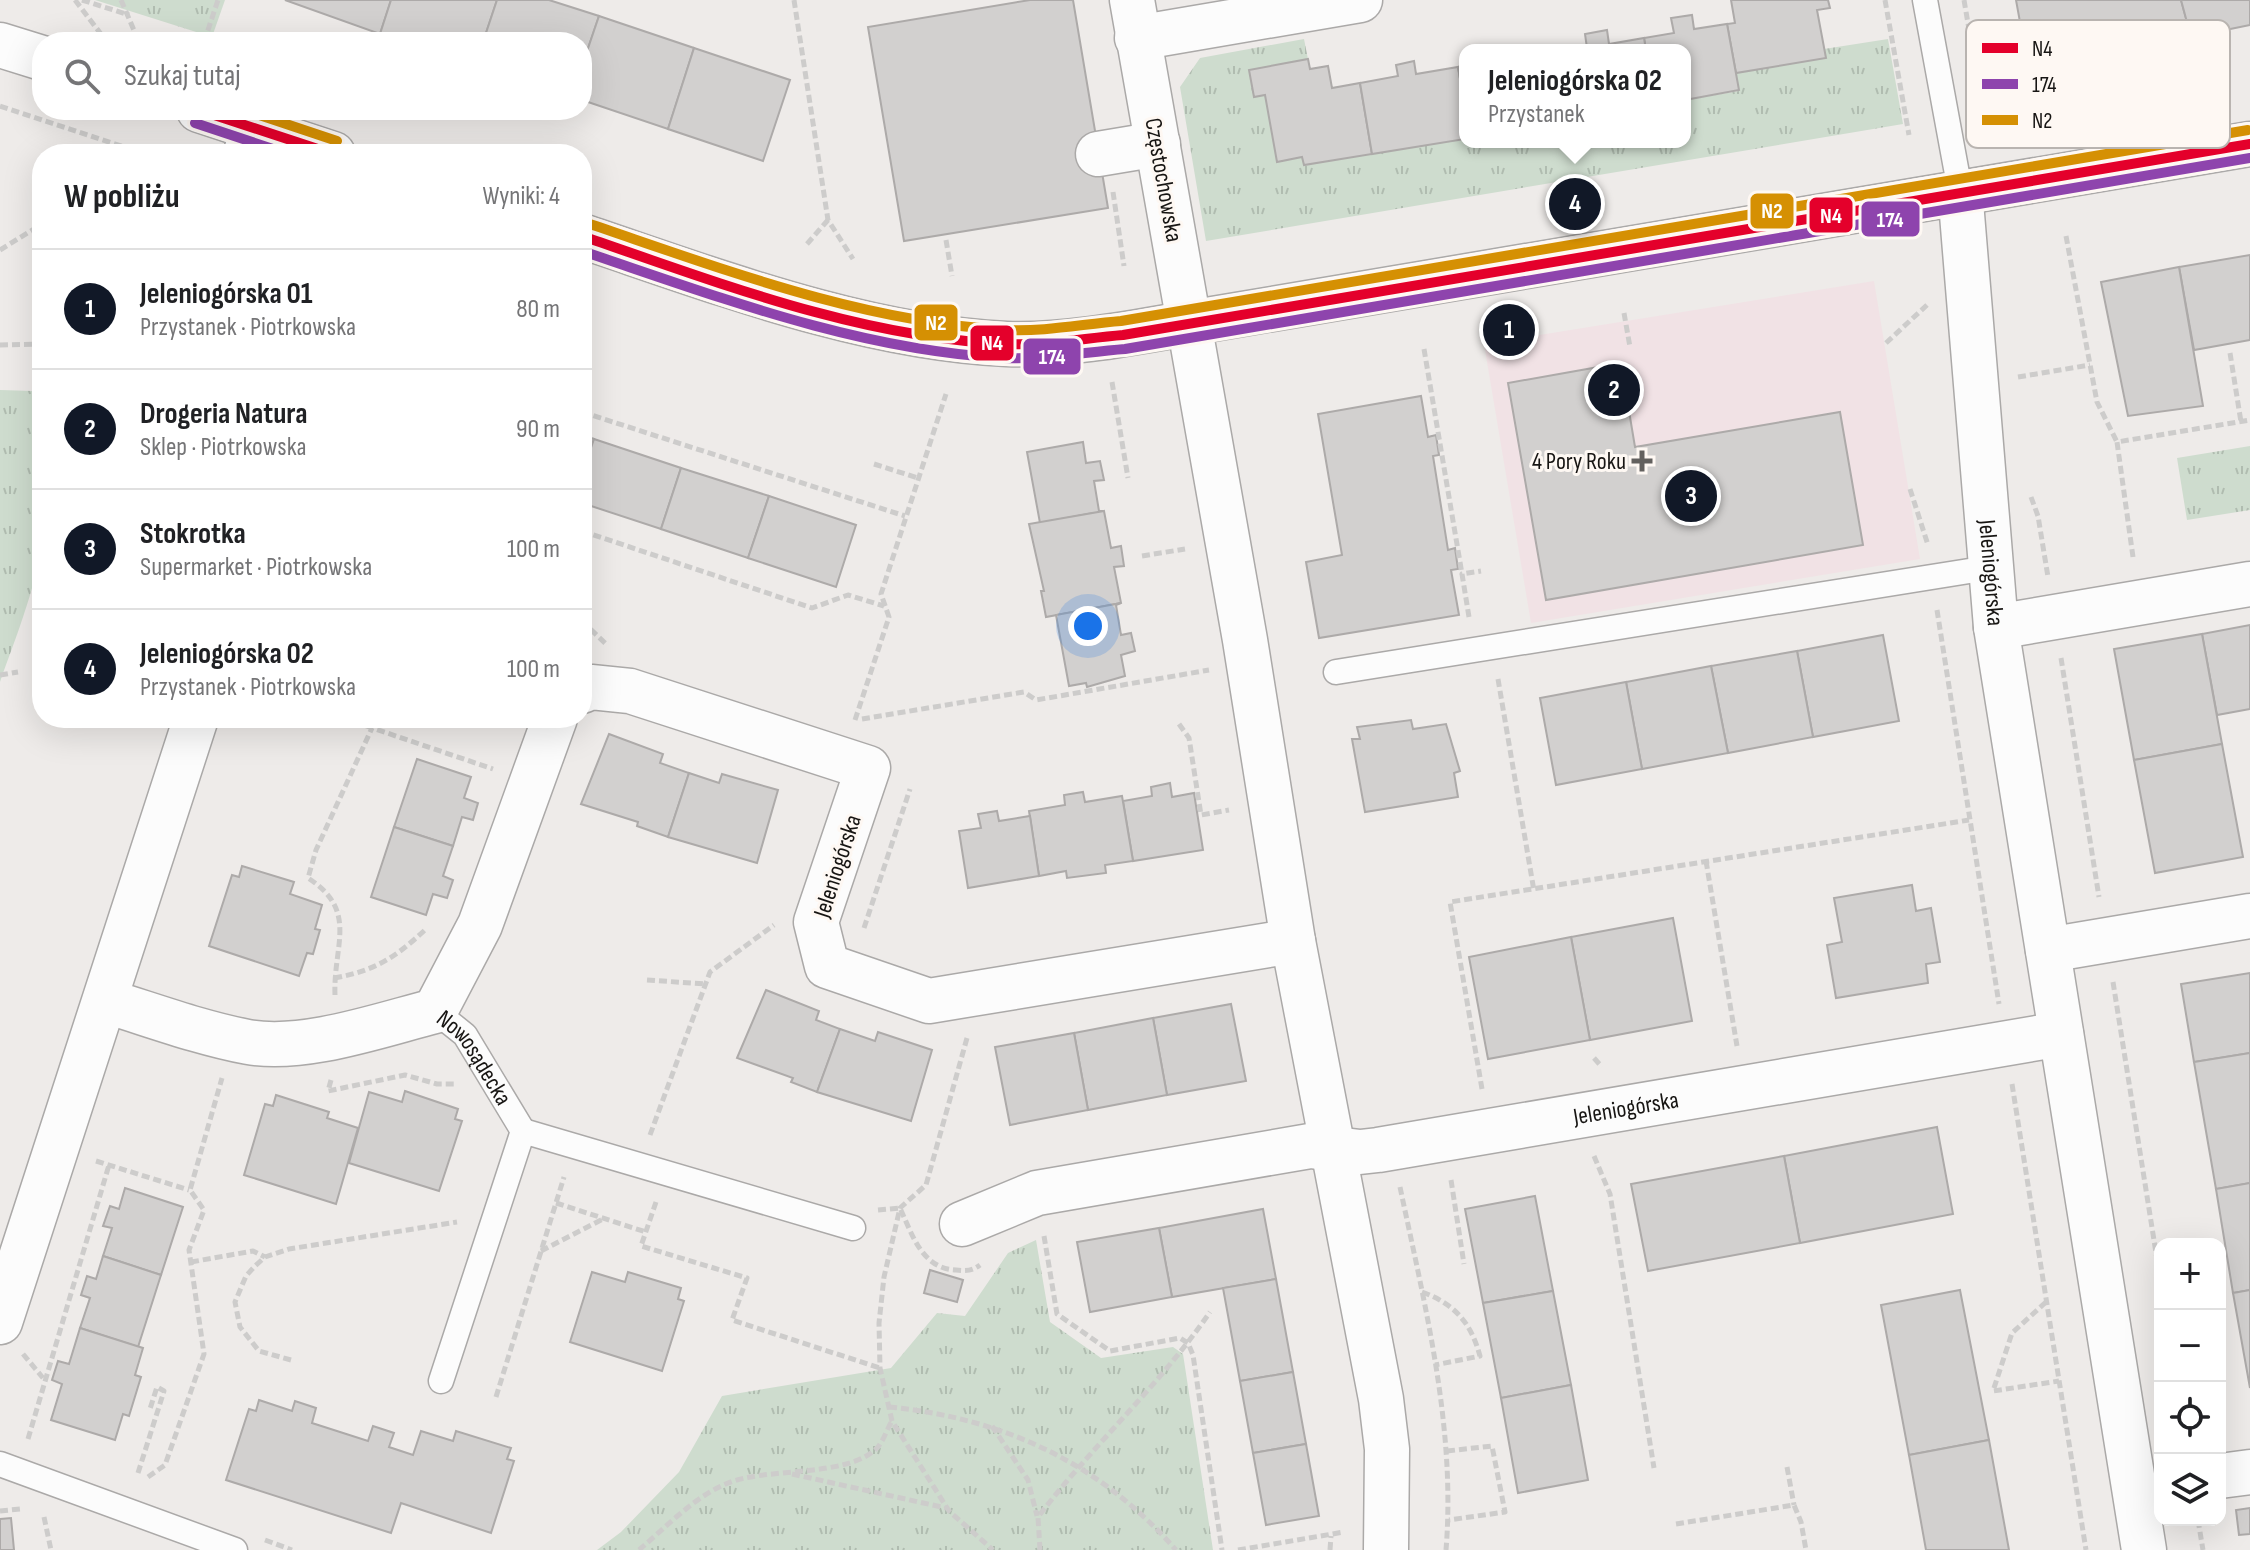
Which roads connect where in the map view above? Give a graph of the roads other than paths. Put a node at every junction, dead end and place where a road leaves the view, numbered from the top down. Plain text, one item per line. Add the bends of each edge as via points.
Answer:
1 (1360, 0) edge
2 (1925, 0) edge
3 (1135, 19) edge
4 (0, 45) edge
5 (32, 55) edge
6 (213, 120) edge
7 (240, 140) edge
8 (267, 144) edge
9 (1158, 144) junction
10 (2250, 144) edge
11 (2230, 147) edge
12 (2225, 148) edge
13 (1101, 154) road end
14 (1960, 190) junction
15 (592, 239) edge
16 (1189, 323) junction
17 (1988, 568) junction
18 (2250, 584) edge
19 (1996, 627) junction
20 (1336, 672) dead end
21 (592, 687) edge
22 (193, 728) edge
23 (551, 728) edge
24 (2250, 916) edge
25 (1293, 941) junction
26 (2048, 950) junction
27 (106, 1001) junction
28 (435, 1011) junction
29 (2061, 1034) junction
30 (523, 1131) junction
31 (1333, 1148) junction
32 (962, 1224) dead end
33 (853, 1228) dead end
34 (0, 1322) edge
35 (441, 1381) dead end
36 (0, 1464) edge
37 (2250, 1472) edge
38 (2226, 1475) edge
39 (2147, 1484) edge
40 (1369, 1540) edge
41 (235, 1550) edge
42 (2144, 1550) edge

1 - 3 street, Częstochowska
2 - 14 lane
3 - 9 street, Częstochowska
4 - 5 street
6 - 7 street
7 - 8 street
9 - 13 street
9 - 16 street, Częstochowska
10 - 11 street
12 - 14 street
14 - 16 street
14 - 17 street, Jeleniogórska
15 - 16 street via 838,316 945,337 1009,344 1123,335
16 - 25 street
17 - 19 street, Jeleniogórska
17 - 20 lane
18 - 19 street
19 - 26 street, Jeleniogórska
21 - 25 street, Jeleniogórska via 630,691 868,768 816,922 827,966 929,1001
22 - 27 street
23 - 28 street via 480,925
24 - 26 street
25 - 31 street
26 - 29 street, Jeleniogórska
27 - 28 street, Nowosądecka via 250,1043 337,1035
27 - 34 street
28 - 30 lane, Nowosądecka via 465,1035
29 - 31 street, Jeleniogórska via 1378,1150
29 - 39 street, Jeleniogórska
30 - 33 lane
30 - 35 lane, Nowosądecka
31 - 32 street, Jeleniogórska via 1310,1146 1037,1193
31 - 40 street via 1387,1449
36 - 41 lane
37 - 38 street
39 - 42 street, Jeleniogórska

